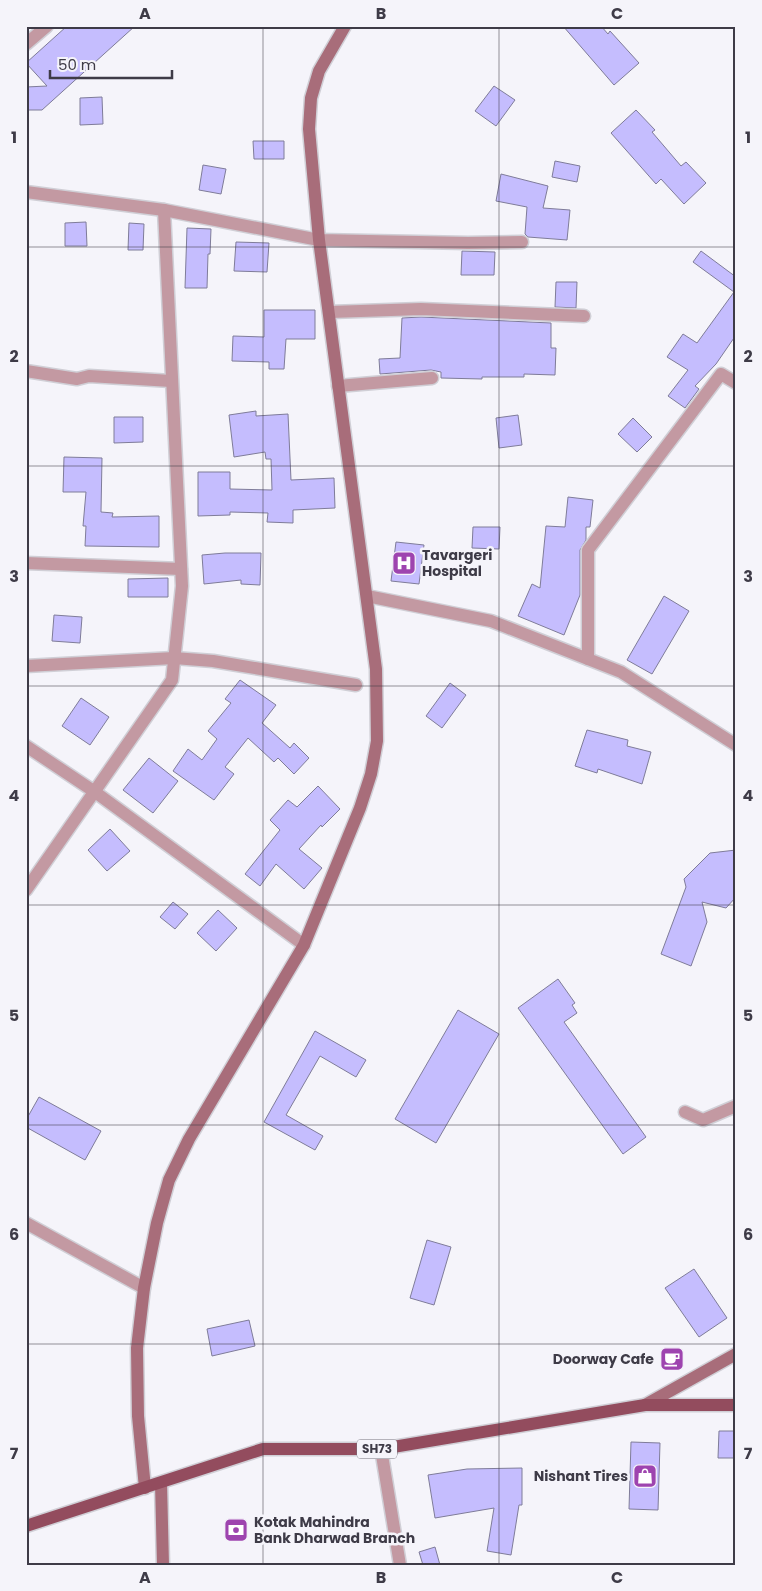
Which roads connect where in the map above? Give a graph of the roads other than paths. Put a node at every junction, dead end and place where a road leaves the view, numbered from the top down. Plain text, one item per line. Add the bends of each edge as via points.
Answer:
1 (47, 26) edge
2 (345, 26) edge
3 (26, 44) edge
4 (26, 192) edge
5 (164, 210) junction
6 (319, 240) junction
7 (522, 242) dead end
8 (330, 312) junction
9 (584, 316) dead end
10 (26, 372) edge
11 (432, 378) dead end
12 (171, 381) junction
13 (736, 383) edge
14 (338, 386) junction
15 (26, 563) edge
16 (181, 569) junction
17 (367, 596) junction
18 (174, 658) junction
19 (588, 659) junction
20 (26, 666) edge
21 (356, 685) dead end
22 (736, 745) edge
23 (26, 746) edge
24 (95, 792) junction
25 (26, 890) edge
26 (304, 945) junction
27 (736, 1106) edge
28 (685, 1112) dead end
29 (26, 1223) edge
30 (144, 1288) junction
31 (736, 1354) edge
32 (645, 1405) junction
33 (736, 1405) edge
34 (381, 1449) junction
35 (161, 1483) junction
36 (145, 1488) junction
37 (26, 1526) edge
38 (163, 1565) edge
39 (400, 1565) edge

1 - 3 street
2 - 6 street via 319,71 311,98 309,129
4 - 5 street
5 - 6 street
5 - 12 street
6 - 7 street
6 - 8 street
8 - 9 street via 421,309
8 - 14 street
10 - 12 street via 77,379 89,376
11 - 14 street
12 - 16 street
13 - 19 street via 721,374 588,550
14 - 17 street
15 - 16 street
16 - 18 street
17 - 19 street via 491,622
17 - 26 street via 376,678 377,740 371,774
18 - 20 street
18 - 21 street via 214,661
18 - 24 street via 172,680
19 - 22 street via 621,672
23 - 24 street
24 - 25 street
24 - 26 street
26 - 30 street via 189,1140 169,1180
27 - 28 street via 703,1120
29 - 30 street
30 - 36 street via 137,1348 138,1416
31 - 32 street
32 - 33 main road, SH73
32 - 34 main road, SH73
34 - 35 main road, SH73 via 263,1449
34 - 39 street
35 - 36 main road, SH73
35 - 38 street
36 - 37 main road, SH73

